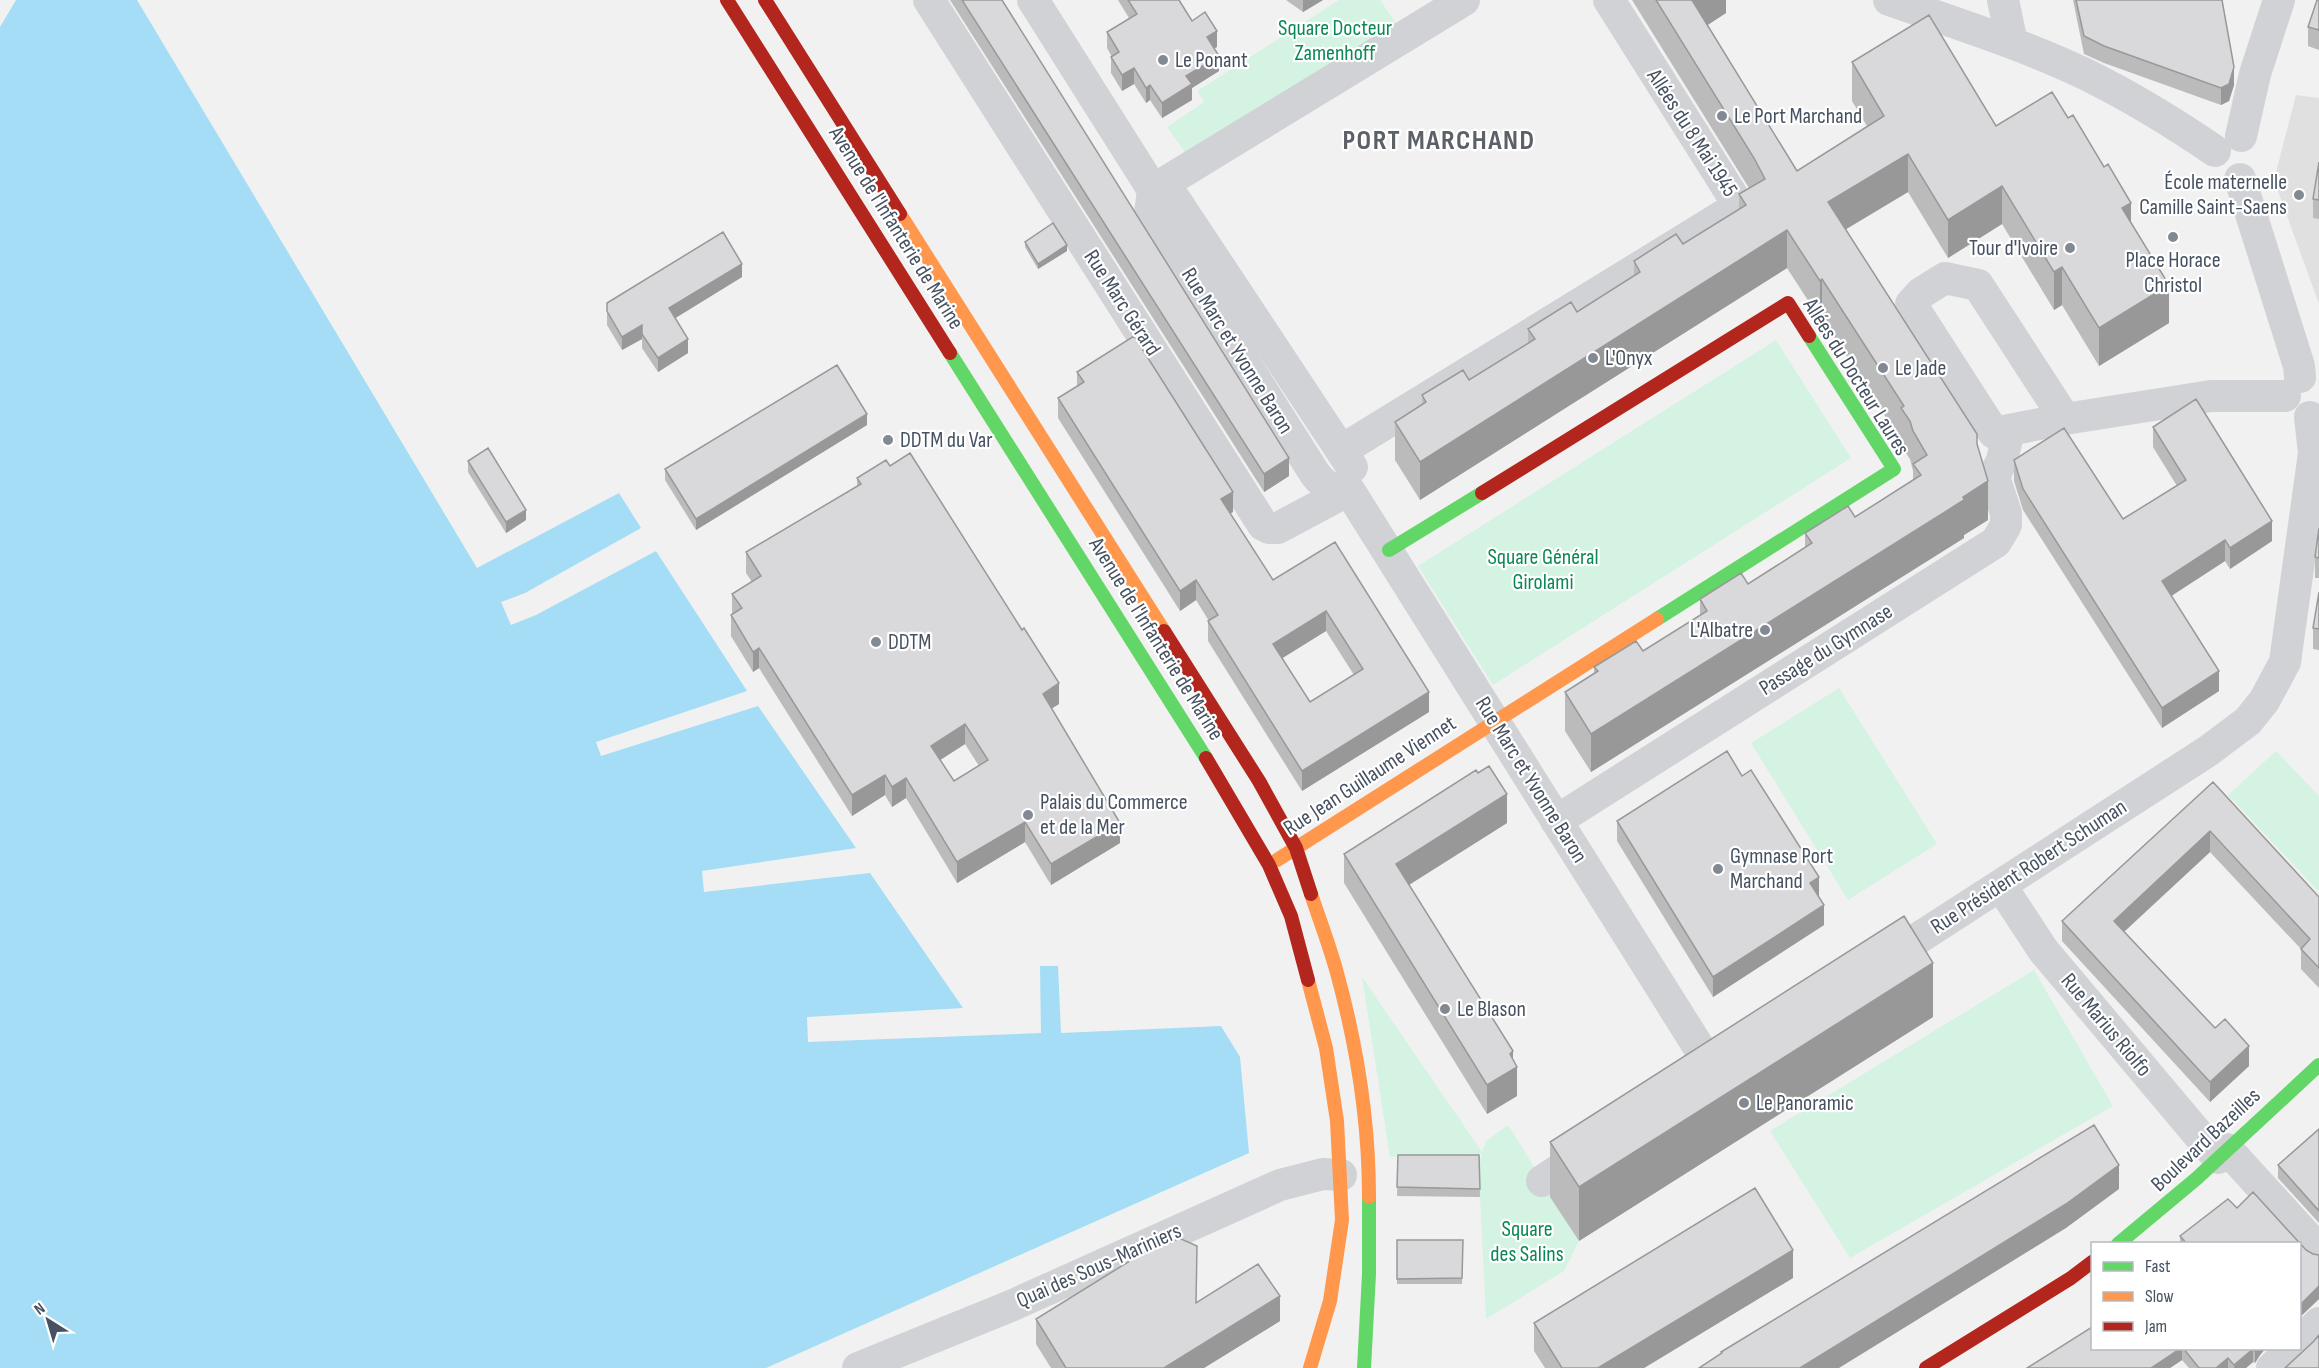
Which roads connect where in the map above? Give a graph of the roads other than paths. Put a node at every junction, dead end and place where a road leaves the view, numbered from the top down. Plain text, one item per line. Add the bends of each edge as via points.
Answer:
1 (727, 0) edge
2 (765, 0) edge
3 (929, 0) edge
4 (1033, 0) edge
5 (1464, 0) edge
6 (1609, 0) edge
7 (1889, 0) edge
8 (2003, 0) edge
9 (2279, 0) edge
10 (2012, 43) junction
11 (2228, 144) junction
12 (1153, 190) junction
13 (2301, 385) edge
14 (2314, 415) edge
15 (2065, 419) junction
16 (2009, 431) junction
17 (1342, 450) junction
18 (1349, 490) junction
19 (1389, 550) junction
20 (1494, 722) junction
21 (1556, 821) junction
22 (1296, 848) junction
23 (1269, 865) junction
24 (2001, 886) junction
25 (1861, 976) edge
26 (1741, 1052) edge
27 (2319, 1065) edge
28 (1614, 1134) edge
29 (2223, 1153) junction
30 (1341, 1175) junction
31 (1542, 1181) dead end
32 (2121, 1242) edge
33 (2319, 1250) edge
34 (2091, 1263) edge
35 (2319, 1323) edge
36 (2301, 1341) edge
37 (2291, 1350) edge
38 (858, 1368) edge
39 (1310, 1368) edge
40 (1364, 1368) edge
41 (1926, 1368) edge
42 (2272, 1368) edge

1 - 23 main road, Avenue de l'Infanterie de Marine via 1231,797
2 - 22 main road, Avenue de l'Infanterie de Marine via 1259,781
3 - 18 street, Rue Marc Gérard via 1263,525 1278,528
4 - 12 street, Rue Marc et Yvonne Baron
5 - 12 street
6 - 17 street, Allées du 8 Mai 1945 via 1739,206
7 - 10 street
8 - 10 street
9 - 11 street
10 - 11 street via 2085,74 2171,121
11 - 13 street via 2252,143 2258,158 2252,172 2240,179 2299,366
12 - 17 street, Rue Marc et Yvonne Baron via 1174,198
12 - 18 street, Rue Marc et Yvonne Baron via 1150,213 1315,474 1332,490
13 - 14 street via 2289,409 2294,414
13 - 15 street
14 - 24 street, Rue Président Robert Schuman via 2314,453 2285,662 2264,701 2247,722 2208,751
15 - 16 street
15 - 16 street via 1978,285 1946,278 1911,304 1994,434
16 - 21 street, Passage du Gymnase via 1994,477 2006,513 2006,525 1996,542
17 - 18 street, Rue Marc et Yvonne Baron via 1352,466 1354,478
18 - 19 street, Rue Marc et Yvonne Baron
19 - 20 street, Rue Marc et Yvonne Baron
19 - 20 main road, Allées du Docteur Laures via 1788,303 1893,469
20 - 21 street, Rue Marc et Yvonne Baron
20 - 22 main road, Rue Jean Guillaume Viennet
21 - 26 street, Rue Marc et Yvonne Baron via 1703,1077
22 - 23 main road, Rue Jean Guillaume Viennet
22 - 40 main road, Avenue de l'Infanterie de Marine via 1337,972 1352,1036 1365,1123 1369,1274
23 - 30 main road, Avenue de l'Infanterie de Marine via 1291,916 1326,1048 1338,1121
24 - 25 street, Rue Président Robert Schuman
24 - 29 street, Rue Marius Riolfo via 2043,950
27 - 29 main road, Boulevard Bazeilles
28 - 31 street
29 - 32 main road, Boulevard Bazeilles
29 - 33 street, Rue Marius Riolfo
30 - 38 street, Quai des Sous-Mariniers via 1323,1174 1280,1185 1013,1305
30 - 39 main road, Avenue de l'Infanterie de Marine via 1342,1220 1330,1301
34 - 41 main road
35 - 36 street
37 - 42 street

